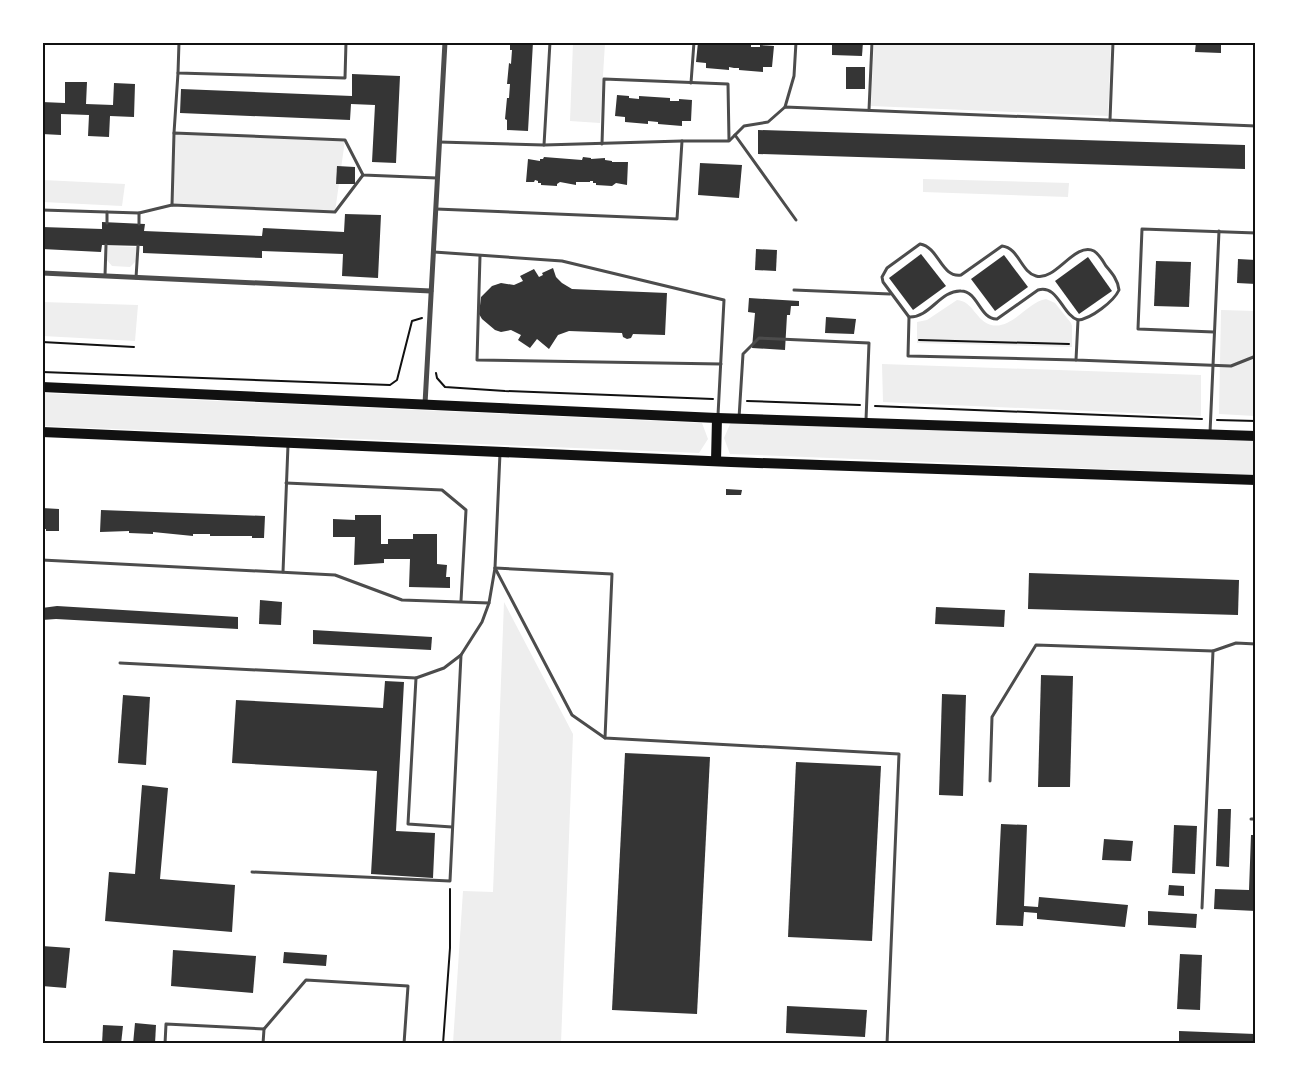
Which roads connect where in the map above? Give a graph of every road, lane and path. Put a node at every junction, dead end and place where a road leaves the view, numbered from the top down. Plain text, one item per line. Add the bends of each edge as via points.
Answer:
1 (179, 42) edge
2 (346, 42) edge
3 (445, 42) edge
4 (550, 42) edge
5 (694, 42) edge
6 (796, 42) edge
7 (872, 42) edge
8 (1113, 42) edge
9 (178, 72) junction
10 (692, 83) junction
11 (785, 107) junction
12 (868, 110) junction
13 (1110, 120) junction
14 (1256, 126) edge
15 (174, 133) junction
16 (735, 135) junction
17 (682, 141) junction
18 (729, 141) junction
19 (439, 142) junction
20 (602, 144) junction
21 (544, 145) junction
22 (363, 175) junction
23 (437, 178) junction
24 (172, 205) junction
25 (436, 209) junction
26 (42, 210) edge
27 (107, 212) junction
28 (139, 213) junction
29 (796, 220) dead end
30 (107, 223) dead end
31 (139, 224) dead end
32 (1219, 231) junction
33 (1256, 233) edge
34 (106, 245) dead end
35 (138, 246) dead end
36 (434, 252) junction
37 (480, 256) junction
38 (42, 274) edge
39 (104, 276) junction
40 (136, 278) junction
41 (794, 290) dead end
42 (431, 291) junction
43 (891, 294) junction
44 (909, 317) junction
45 (430, 318) junction
46 (1078, 320) junction
47 (1214, 332) junction
48 (919, 340) dead end
49 (42, 342) edge
50 (1069, 344) dead end
51 (134, 347) dead end
52 (1256, 356) edge
53 (1076, 360) junction
54 (721, 364) junction
55 (1213, 366) junction
56 (435, 370) dead end
57 (42, 372) edge
58 (42, 387) edge
59 (719, 399) junction
60 (740, 400) junction
61 (426, 405) junction
62 (866, 406) junction
63 (718, 418) junction
64 (739, 418) junction
65 (1210, 420) junction
66 (1256, 422) edge
67 (866, 423) junction
68 (42, 432) edge
69 (1210, 434) junction
70 (1256, 436) edge
71 (288, 443) junction
72 (500, 452) junction
73 (716, 461) junction
74 (1256, 480) edge
75 (286, 483) junction
76 (42, 560) edge
77 (494, 568) junction
78 (283, 572) junction
79 (461, 601) junction
80 (489, 603) junction
81 (1256, 644) edge
82 (1213, 651) junction
83 (461, 655) junction
84 (120, 663) dead end
85 (416, 678) junction
86 (605, 738) junction
87 (990, 781) dead end
88 (452, 827) junction
89 (252, 872) dead end
90 (450, 882) junction
91 (1202, 908) dead end
92 (264, 1030) junction
93 (165, 1044) edge
94 (263, 1044) edge
95 (404, 1044) edge
96 (443, 1044) edge
97 (887, 1044) edge

1 - 9 lane
2 - 9 lane via 345,78
3 - 19 street
4 - 21 lane
5 - 10 lane
6 - 11 lane via 794,76
7 - 12 lane
8 - 13 lane
9 - 15 lane
10 - 18 lane via 728,84
10 - 20 lane via 604,79
11 - 12 lane
11 - 16 lane via 768,122 744,126
12 - 13 lane
13 - 14 lane
15 - 22 lane via 345,140
15 - 24 lane
16 - 18 lane
16 - 29 lane
17 - 18 lane
17 - 20 lane
17 - 25 lane via 677,219
19 - 21 lane
19 - 23 street
20 - 21 lane
22 - 23 lane
22 - 24 lane via 335,212
23 - 25 street
24 - 28 lane
25 - 36 street
26 - 27 lane
27 - 28 lane
27 - 30 lane
28 - 31 lane
32 - 33 lane
32 - 47 lane
32 - 47 lane via 1142,229 1138,329
34 - 39 lane
35 - 40 lane
36 - 37 lane
36 - 42 street
37 - 54 lane via 562,261 724,300
37 - 54 lane via 477,360
38 - 39 street
39 - 40 street
40 - 42 street
41 - 43 lane
42 - 45 street
43 - 44 lane
43 - 46 lane via 883,282 883,273 920,244 927,246 949,273 957,276 1002,246 1011,248 1030,273 1039,277 1082,250 1090,250 1102,259 1119,290 1112,300
44 - 46 lane via 920,316 950,294 962,291 971,296 987,316 997,319 1042,289 1050,290 1070,316
44 - 53 lane via 908,356
45 - 57 path via 412,321 397,380 390,385
45 - 61 street
46 - 53 lane
47 - 55 lane
48 - 50 path
49 - 51 path
52 - 55 lane via 1232,366
53 - 55 lane
54 - 59 lane
55 - 65 lane
56 - 59 path via 445,387
58 - 61 main road
59 - 63 lane
60 - 62 path
60 - 62 lane via 743,354 759,338 769,338 869,343
60 - 64 lane
61 - 63 main road
62 - 65 path
62 - 67 lane
63 - 64 main road
63 - 73 main road
64 - 67 main road
65 - 66 path
65 - 69 lane
67 - 69 main road
68 - 71 main road
69 - 70 main road
71 - 72 main road
71 - 75 lane
72 - 73 main road
72 - 77 lane
73 - 74 main road
75 - 78 lane
75 - 79 lane via 442,490 466,510
76 - 78 lane
77 - 80 lane
77 - 86 lane via 572,715
77 - 86 lane via 612,574
78 - 79 lane via 335,575 402,600
79 - 80 lane
80 - 83 lane via 482,622
81 - 82 lane via 1236,643
82 - 87 lane via 1036,645 992,717
82 - 91 lane
83 - 85 lane via 444,668
83 - 88 lane
84 - 85 lane
85 - 88 lane via 408,824
86 - 97 lane via 900,754
88 - 90 lane
89 - 90 lane
90 - 96 path via 450,948
92 - 93 lane via 166,1024
92 - 94 lane
92 - 95 lane via 306,980 408,986

